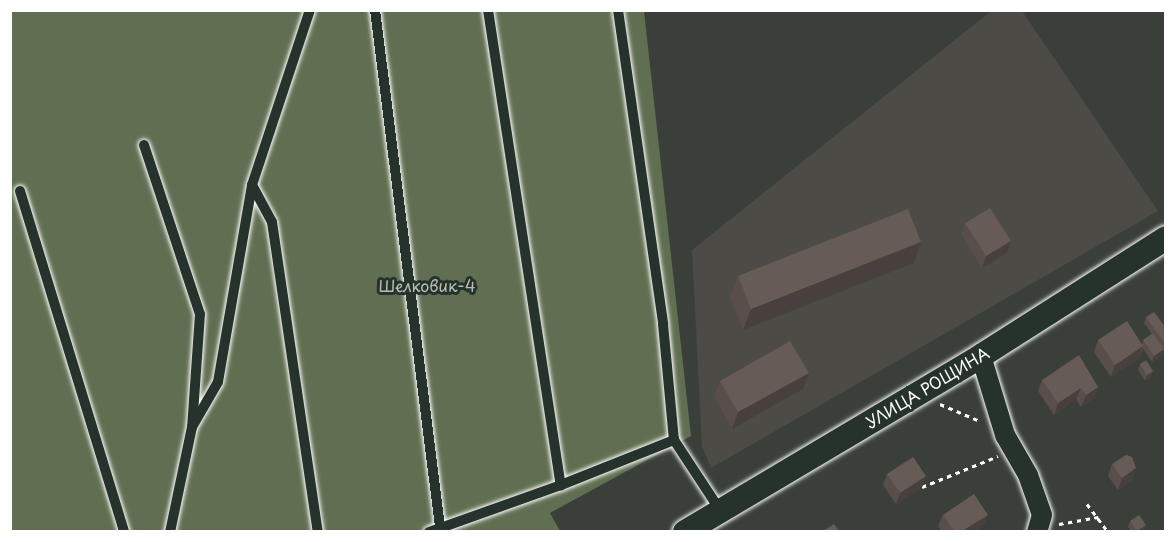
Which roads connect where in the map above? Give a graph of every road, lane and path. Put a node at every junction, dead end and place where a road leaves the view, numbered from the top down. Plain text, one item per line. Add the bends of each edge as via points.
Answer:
1 (310, 10) edge
2 (375, 10) edge
3 (488, 10) edge
4 (618, 10) edge
5 (144, 145) dead end
6 (252, 185) junction
7 (20, 191) dead end
8 (1166, 238) edge
9 (981, 356) junction
10 (931, 401) dead end
11 (192, 427) junction
12 (674, 440) junction
13 (1009, 441) junction
14 (561, 485) junction
15 (922, 487) edge
16 (1087, 504) dead end
17 (720, 510) junction
18 (1098, 517) junction
19 (441, 528) junction
20 (1046, 528) edge
21 (124, 531) edge
22 (170, 531) edge
23 (318, 531) edge
24 (429, 531) edge
25 (685, 531) edge
26 (1108, 531) edge

1 - 6 lane
2 - 19 lane
3 - 14 lane
4 - 12 lane via 663,324
5 - 11 lane via 200,314
6 - 11 lane via 218,382
6 - 23 lane via 272,222
7 - 21 lane
8 - 9 street, УЛИЦА РОЩИНА
9 - 13 street
9 - 17 street, УЛИЦА РОЩИНА
10 - 13 path via 968,413
11 - 22 lane
12 - 14 lane
12 - 17 lane
13 - 15 path via 988,463
13 - 20 street
14 - 19 lane
16 - 18 path
17 - 25 street, УЛИЦА РОЩИНА
18 - 20 path
18 - 26 path
19 - 24 lane

